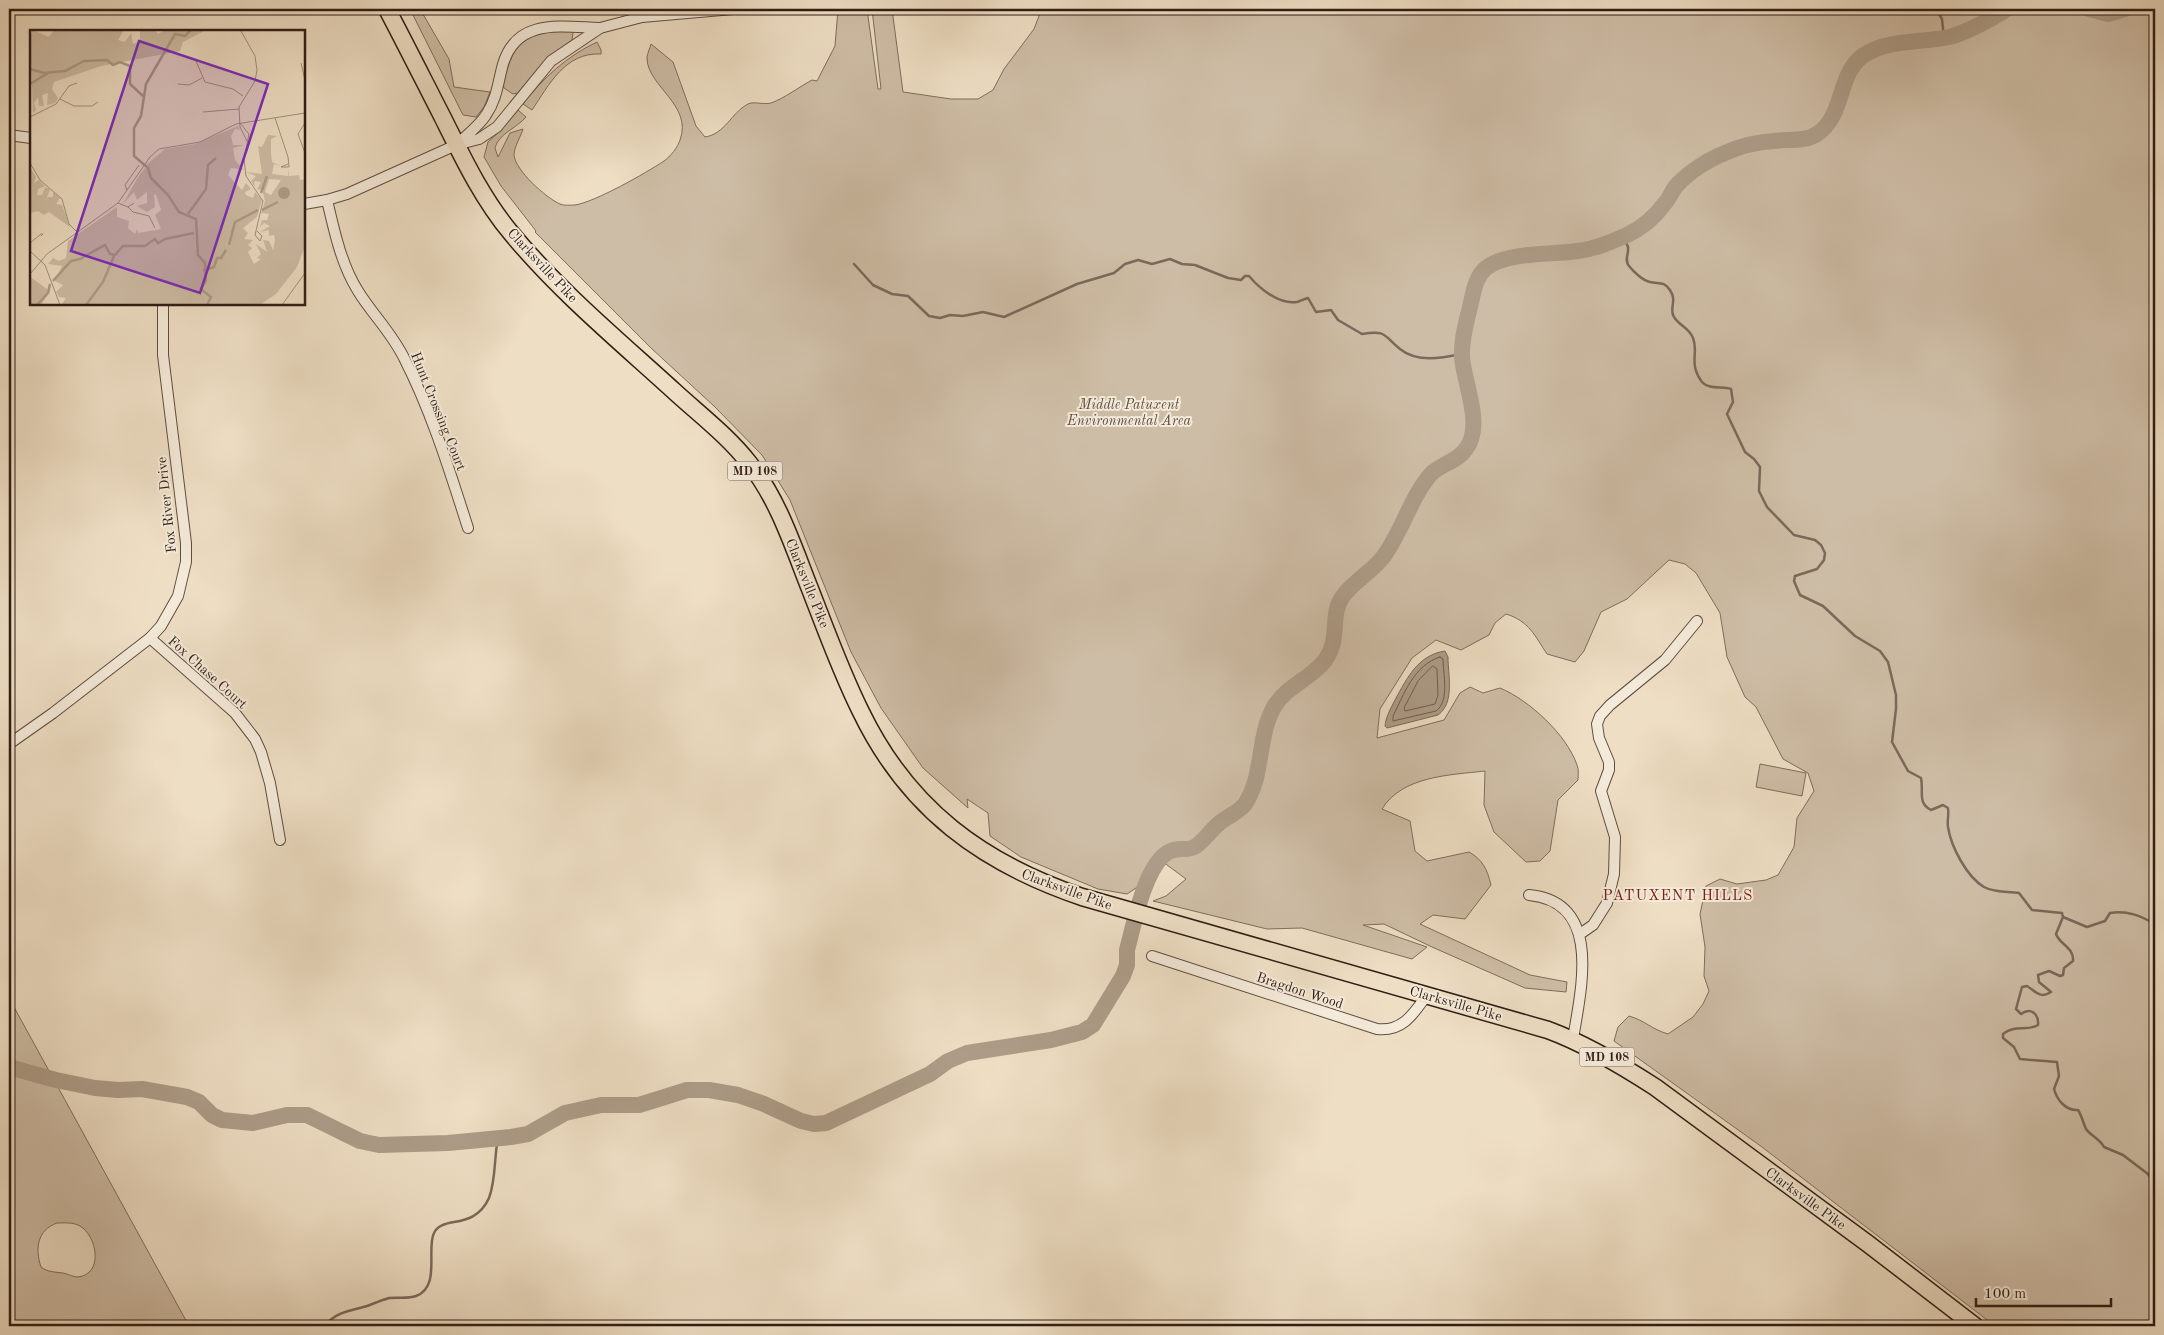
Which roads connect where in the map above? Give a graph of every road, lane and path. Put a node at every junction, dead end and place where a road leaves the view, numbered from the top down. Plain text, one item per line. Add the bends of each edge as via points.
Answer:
1 (388, 9) edge
2 (733, 9) edge
3 (600, 28) junction
4 (9, 134) edge
5 (30, 138) edge
6 (456, 145) junction
7 (327, 200) junction
8 (305, 204) edge
9 (163, 305) edge
10 (468, 528) dead end
11 (1697, 621) dead end
12 (150, 638) junction
13 (9, 744) edge
14 (280, 840) dead end
15 (1529, 895) dead end
16 (1580, 934) junction
17 (1152, 956) dead end
18 (1427, 995) junction
19 (1573, 1039) junction
20 (1973, 1326) edge

1 - 6 main road, Clarksville Pike / MD 108
2 - 3 street via 642,17
3 - 6 street via 551,61 489,134
3 - 6 street via 550,26 530,31 522,37 508,53 498,92 486,114
4 - 5 street
6 - 7 street
6 - 18 main road, Clarksville Pike / MD 108 via 485,197 525,248 622,345 733,445 754,470 773,500 860,711 905,782 944,822 1000,862 1046,885
7 - 8 street
7 - 10 street, Hunt Crossing Court via 343,257 356,288 397,345 413,375
9 - 12 street, Fox River Drive via 163,355 186,562 178,596
11 - 16 street via 1665,660 1610,705 1597,724 1609,762 1601,791 1615,837 1614,874 1608,904 1593,925
12 - 13 street, Fox River Drive
12 - 14 street, Fox Chase Court via 235,713 255,739 267,769
15 - 16 street via 1543,896 1557,903
16 - 19 street via 1583,965
17 - 18 street, Bragdon Wood via 1384,1030 1409,1019
18 - 19 main road, Clarksville Pike / MD 108
19 - 20 main road, Clarksville Pike / MD 108 via 1655,1087 1868,1243

